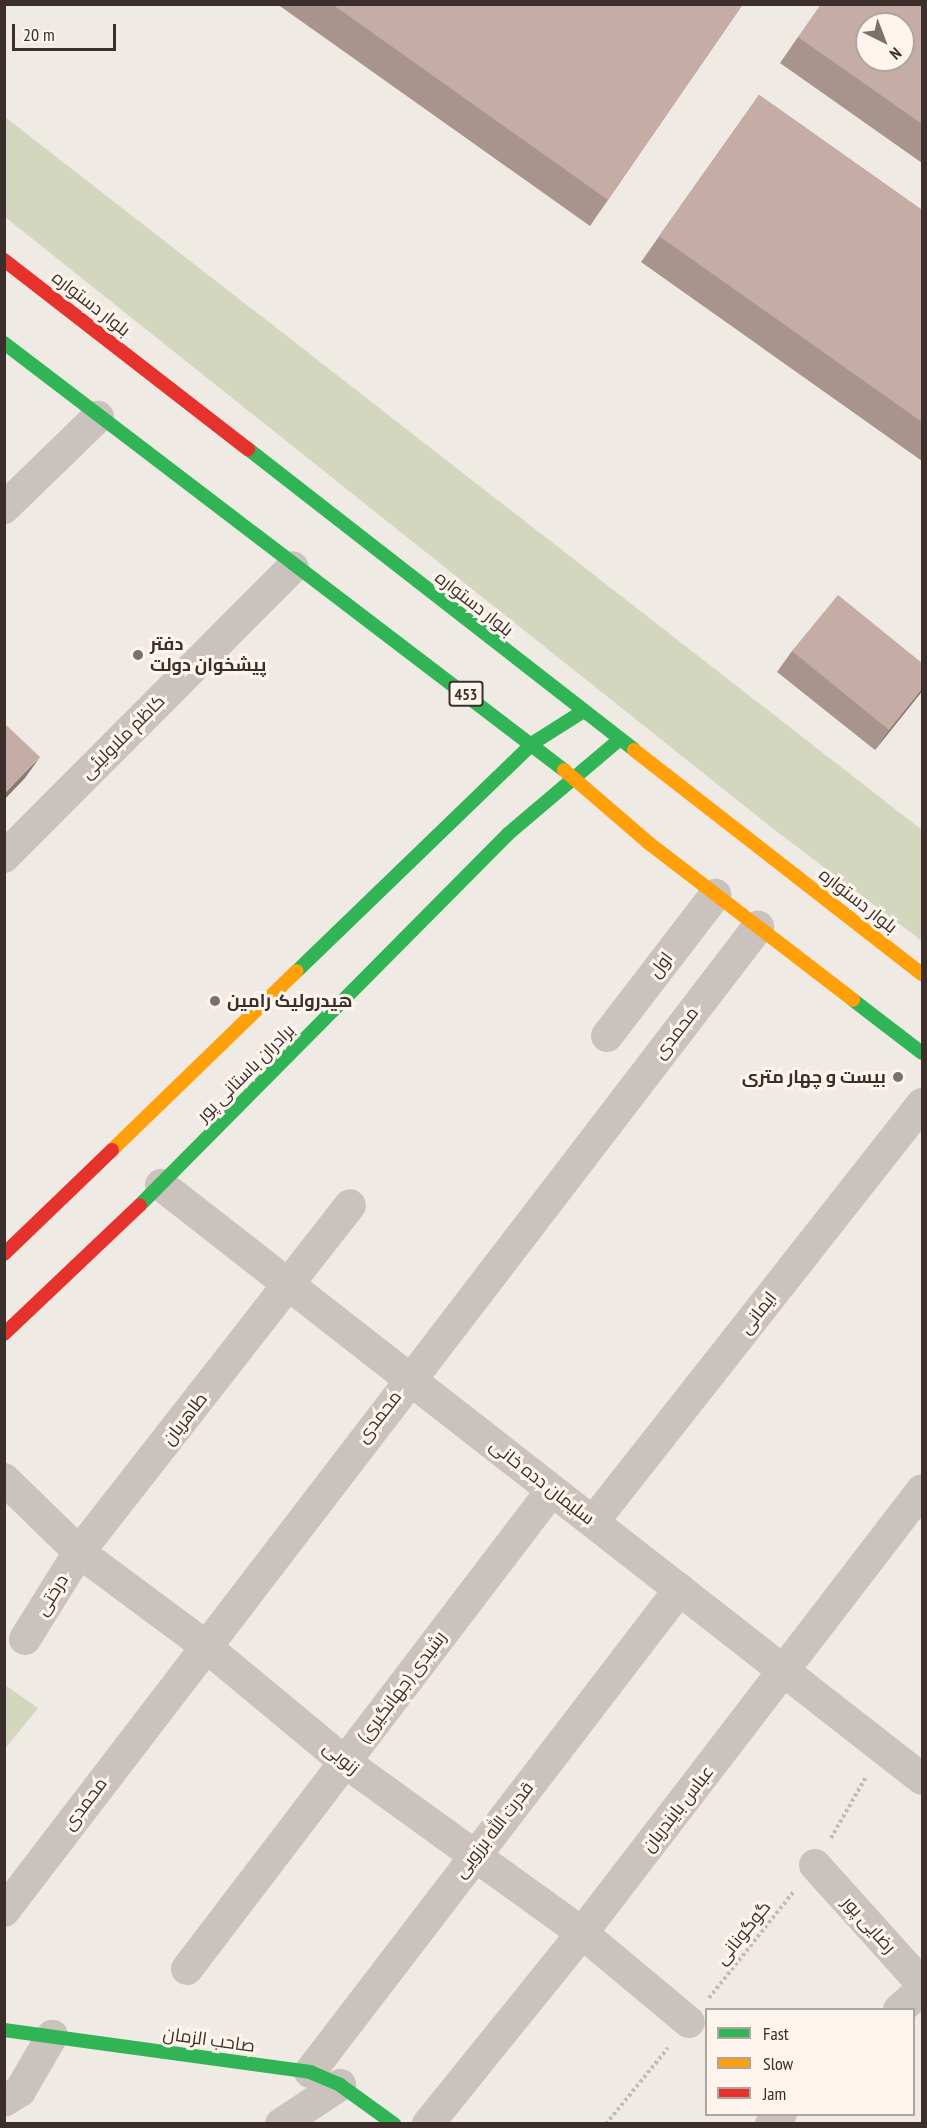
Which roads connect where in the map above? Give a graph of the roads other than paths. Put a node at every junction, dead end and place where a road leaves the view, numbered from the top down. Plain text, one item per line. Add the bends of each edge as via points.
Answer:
1 (4, 260) edge
2 (4, 343) edge
3 (98, 417) junction
4 (4, 508) edge
5 (293, 567) junction
6 (582, 712) junction
7 (619, 740) junction
8 (533, 743) junction
9 (575, 779) junction
10 (4, 857) edge
11 (716, 895) junction
12 (758, 927) junction
13 (922, 974) edge
14 (607, 1036) dead end
15 (922, 1053) edge
16 (922, 1104) edge
17 (161, 1185) junction
18 (350, 1205) dead end
19 (4, 1254) edge
20 (290, 1286) junction
21 (4, 1334) edge
22 (409, 1379) junction
23 (4, 1479) edge
24 (552, 1490) junction
25 (922, 1490) edge
26 (593, 1522) junction
27 (79, 1552) junction
28 (680, 1589) junction
29 (25, 1639) dead end
30 (204, 1645) junction
31 (784, 1671) junction
32 (345, 1762) junction
33 (922, 1779) edge
34 (472, 1857) junction
35 (815, 1864) road end
36 (4, 1911) edge
37 (582, 1933) junction
38 (187, 1969) dead end
39 (922, 1987) edge
40 (901, 2008) edge
41 (689, 2022) road end
42 (4, 2030) edge
43 (52, 2036) junction
44 (310, 2072) junction
45 (340, 2085) junction
46 (4, 2101) edge
47 (281, 2124) edge
48 (394, 2124) edge
49 (428, 2124) edge

1 - 6 main road, بلوار دستواره
2 - 3 main road, 453
3 - 4 street
3 - 5 main road, 453
5 - 8 main road, 453
5 - 10 street, کاظم ملاولیئی
6 - 7 main road, بلوار دستواره
6 - 8 main road, برادران باستانی پور
7 - 9 main road, برادران باستانی پور
7 - 13 main road, بلوار دستواره
8 - 9 main road, 453
8 - 19 main road, برادران باستانی پور
9 - 11 main road, 453
9 - 17 main road, برادران باستانی پور via 508,834
11 - 12 main road, 453
11 - 14 street, اول
12 - 15 main road, 453
12 - 22 street, محمدی
16 - 26 street, ایمانی
17 - 20 street, سلیمان دده خانی
17 - 21 main road, برادران باستانی پور
18 - 20 street
20 - 22 street, سلیمان دده خانی
20 - 27 street, طاهریان
22 - 24 street, سلیمان دده خانی
22 - 30 street, محمدی
23 - 27 street, زنوبی
24 - 26 street, سلیمان دده خانی
24 - 32 street, رشیدی (جهانگیری)
25 - 31 street, عباس بایندریان
26 - 28 street, سلیمان دده خانی
27 - 29 street, درختی
27 - 30 street, زنوبی
28 - 31 street, سلیمان دده خانی
28 - 34 street, قدرت الله برزویی
30 - 32 street, زنوبی
30 - 36 street, محمدی
31 - 33 street, سلیمان دده خانی
31 - 37 street, عباس بایندریان
32 - 34 street, زنوبی
32 - 38 street, رشیدی (جهانگیری)
34 - 37 street, زنوبی
34 - 44 street, قدرت الله برزویی
35 - 39 street, رضایی پور
37 - 41 street, زنوبی
37 - 49 street, عباس بایندریان
39 - 40 street
42 - 43 main road, صاحب الزمان
43 - 44 main road, صاحب الزمان
43 - 46 street via 20,2091
44 - 45 main road, صاحب الزمان
45 - 47 street
45 - 48 main road, صاحب الزمان

